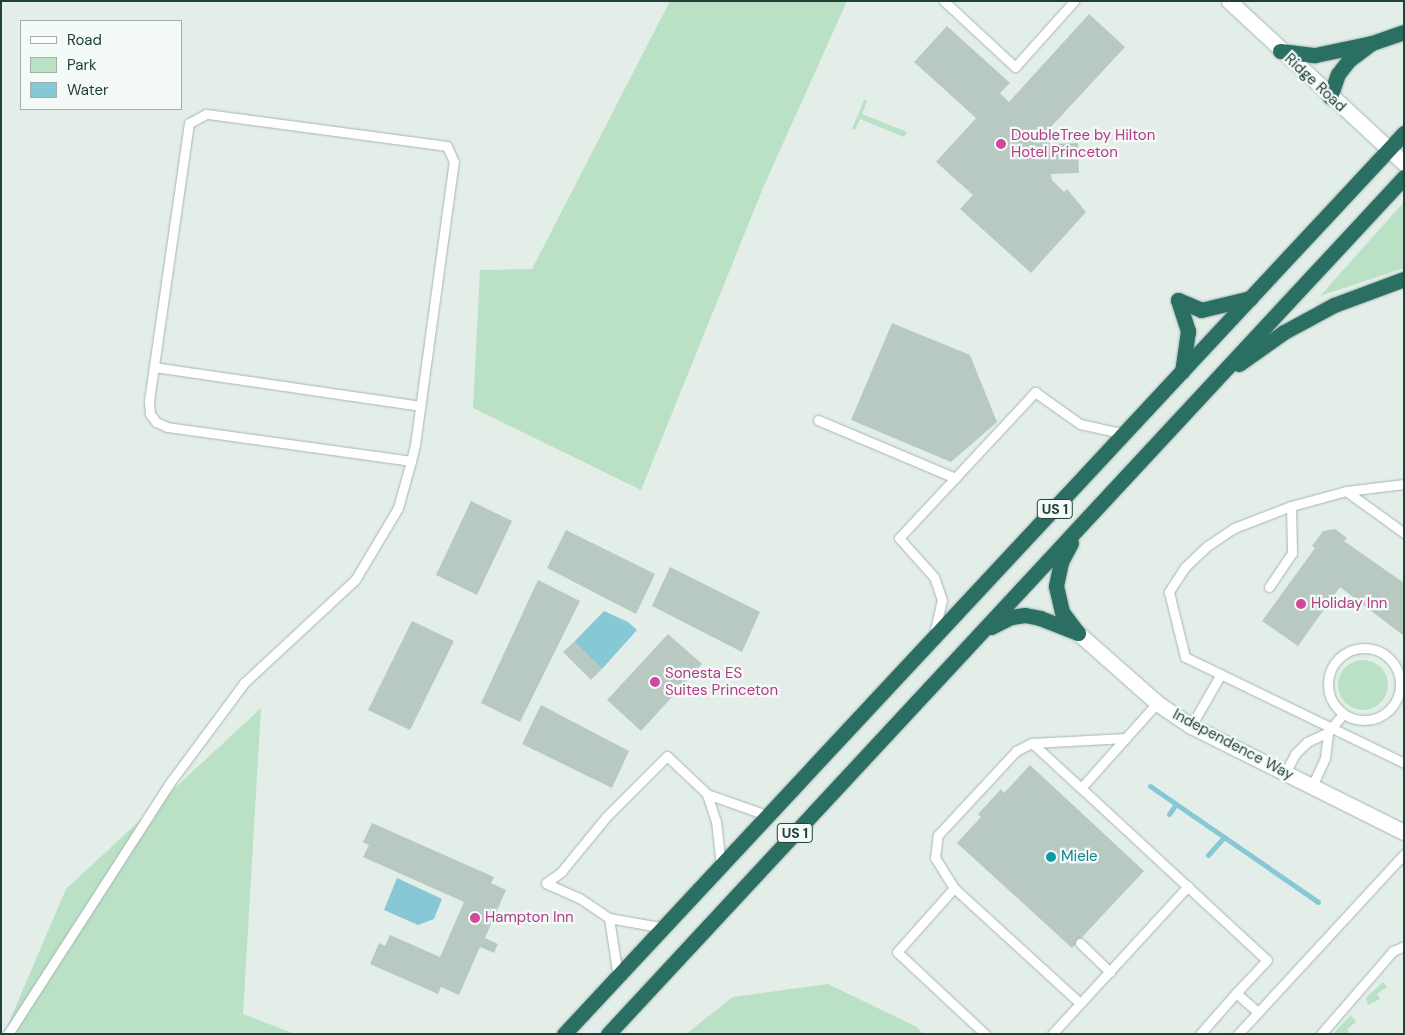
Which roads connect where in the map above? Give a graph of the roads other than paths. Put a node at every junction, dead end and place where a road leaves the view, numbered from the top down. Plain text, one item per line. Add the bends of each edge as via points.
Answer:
1 (944, 1) edge
2 (1074, 1) edge
3 (1229, 1) edge
4 (1404, 32) edge
5 (1372, 43) junction
6 (1280, 51) junction
7 (1330, 97) junction
8 (1404, 133) edge
9 (1388, 150) junction
10 (1404, 163) edge
11 (1404, 177) edge
12 (1404, 279) edge
13 (1253, 297) junction
14 (154, 367) junction
15 (1182, 373) junction
16 (1212, 384) junction
17 (420, 406) junction
18 (818, 420) dead end
19 (1125, 434) junction
20 (411, 461) junction
21 (955, 478) junction
22 (1404, 484) edge
23 (1346, 491) junction
24 (1291, 506) junction
25 (1080, 526) junction
26 (1404, 533) edge
27 (1269, 587) dead end
28 (981, 632) junction
29 (1078, 633) junction
30 (932, 641) junction
31 (1221, 674) junction
32 (1157, 703) junction
33 (1343, 714) junction
34 (1191, 726) junction
35 (1330, 729) junction
36 (1126, 738) junction
37 (1032, 744) junction
38 (1404, 762) edge
39 (1285, 773) junction
40 (1312, 786) junction
41 (1081, 788) junction
42 (708, 794) junction
43 (769, 816) junction
44 (1404, 832) edge
45 (1404, 854) edge
46 (721, 866) junction
47 (1188, 886) junction
48 (954, 888) junction
49 (609, 918) junction
50 (665, 928) junction
51 (1080, 943) dead end
52 (1404, 946) edge
53 (1110, 972) junction
54 (619, 978) junction
55 (1236, 993) junction
56 (1080, 1004) junction
57 (1258, 1012) junction
58 (8, 1034) edge
59 (564, 1034) edge
60 (608, 1034) edge
61 (985, 1034) edge
62 (1052, 1034) edge
63 (1200, 1034) edge
64 (1238, 1034) edge
65 (1321, 1034) edge

1 - 2 lane via 1015,67
3 - 6 street, Ridge Road
4 - 5 highway
5 - 6 highway via 1315,55
5 - 7 highway via 1349,60 1338,74
6 - 7 street, Ridge Road
7 - 9 street, Ridge Road
8 - 9 highway, US 1
9 - 10 street, Ridge Road
9 - 13 highway, US 1
11 - 16 highway, US 1
12 - 16 highway via 1334,305 1284,332
13 - 15 highway, US 1
13 - 15 highway via 1201,310 1178,300 1188,331
14 - 17 lane
14 - 17 lane via 189,123 206,114 447,146 454,162
14 - 20 lane via 150,414 156,422 167,427
15 - 19 highway, US 1
16 - 25 highway, US 1
17 - 20 lane
18 - 21 lane
19 - 21 lane via 1080,424 1035,392
19 - 30 highway, US 1
20 - 58 lane via 398,508 355,580 244,683 170,784
21 - 30 lane via 899,538 934,577 942,600
22 - 23 lane
23 - 24 lane
23 - 26 lane
24 - 27 lane via 1292,553
24 - 31 lane via 1234,528 1207,546 1185,566 1169,592 1185,657
25 - 28 highway, US 1
25 - 29 highway via 1061,562 1056,586 1062,612
28 - 29 highway via 1011,617 1024,616
28 - 60 highway, US 1
29 - 32 street, Independence Way
30 - 43 highway, US 1
31 - 34 lane
31 - 35 lane
32 - 34 street, Independence Way
32 - 36 lane
33 - 33 lane via 1368,720 1392,708 1399,696 1398,669 1379,650 1353,649 1340,656 1332,666 1328,692 1333,704
33 - 35 lane
34 - 39 street, Independence Way
35 - 38 lane
35 - 39 lane via 1307,742 1295,754
35 - 40 lane via 1325,758
36 - 37 lane
36 - 41 lane
37 - 41 lane
37 - 48 lane via 1016,751 938,835 935,858
39 - 40 street, Independence Way
40 - 44 street, Independence Way
41 - 47 lane
42 - 43 lane
42 - 46 lane via 716,822
42 - 49 lane via 667,756 606,817 560,872 546,883 579,898
43 - 46 highway, US 1
45 - 57 lane
46 - 50 highway, US 1
47 - 53 lane
47 - 55 lane via 1267,960
48 - 56 lane
48 - 61 lane via 897,952
49 - 50 lane
49 - 54 lane
50 - 54 highway, US 1
51 - 53 lane
52 - 65 lane via 1393,950
53 - 56 lane
54 - 59 highway, US 1
55 - 57 lane
55 - 63 lane
56 - 62 lane
57 - 64 lane

